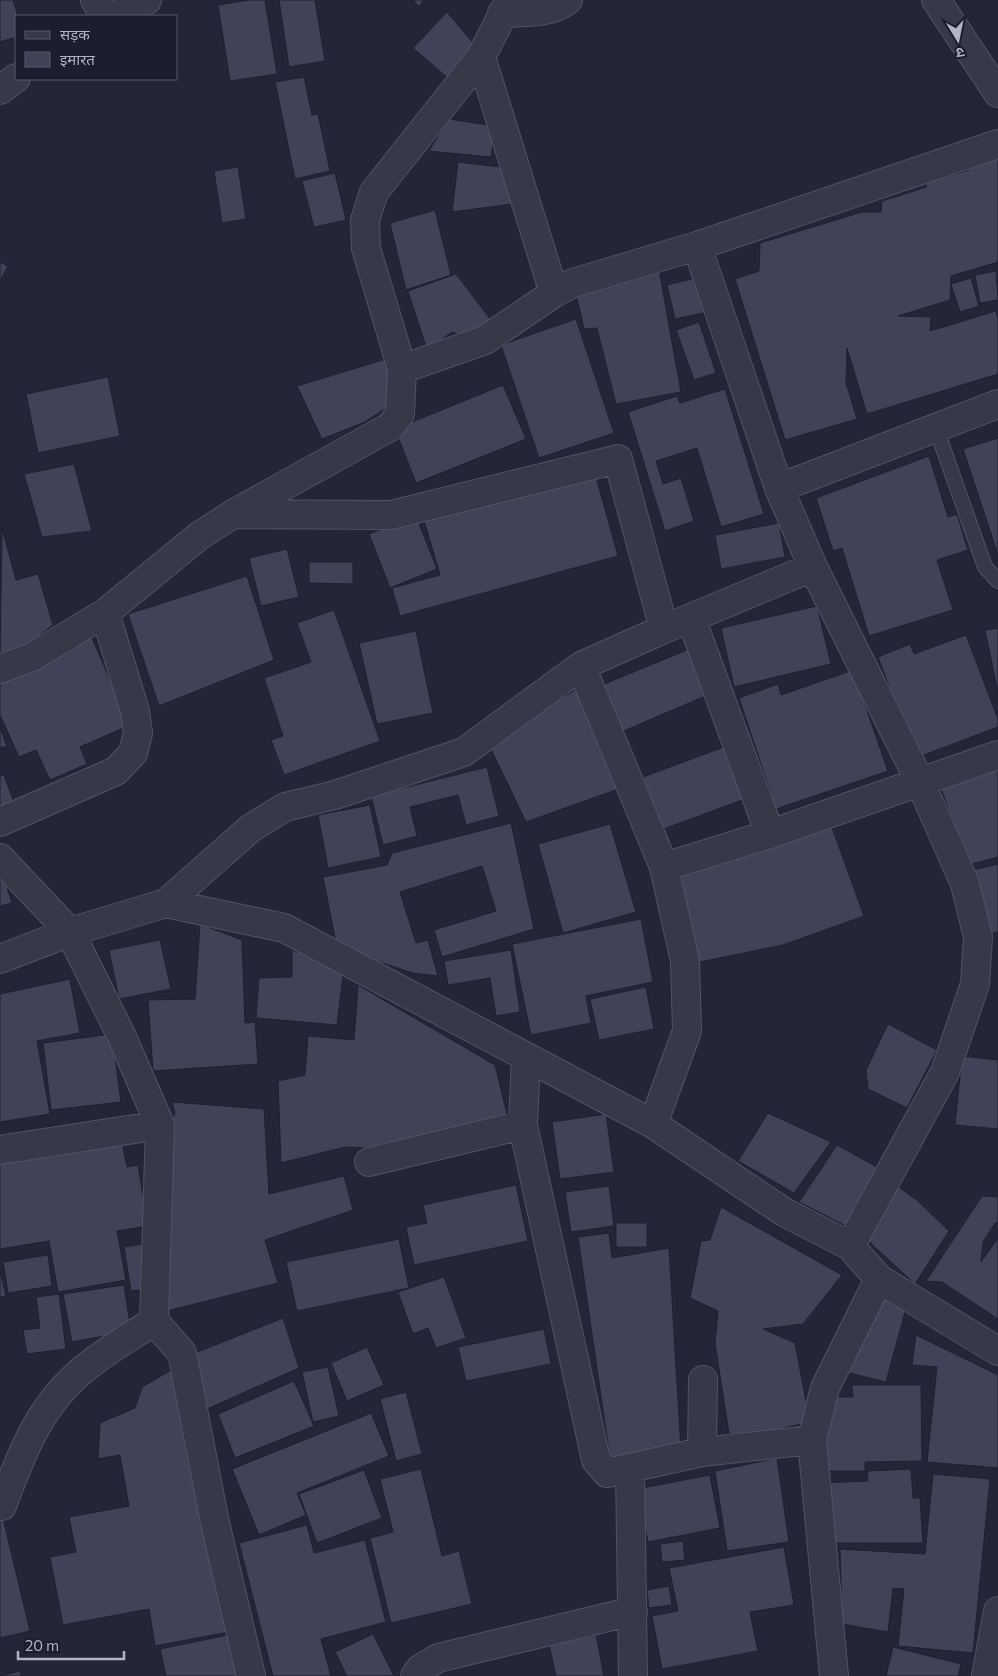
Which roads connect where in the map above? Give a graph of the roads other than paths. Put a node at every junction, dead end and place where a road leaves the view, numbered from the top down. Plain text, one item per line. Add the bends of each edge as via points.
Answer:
1 (95, 0) edge
2 (147, 0) edge
3 (568, 0) edge
4 (936, 0) edge
5 (506, 6) edge
6 (104, 15) edge
7 (116, 15) edge
8 (481, 57) junction
9 (15, 79) edge
10 (0, 90) edge
11 (998, 93) edge
12 (998, 144) edge
13 (697, 246) junction
14 (554, 293) junction
15 (402, 369) junction
16 (998, 404) edge
17 (936, 428) junction
18 (779, 488) junction
19 (232, 514) junction
20 (813, 566) junction
21 (998, 581) edge
22 (105, 613) junction
23 (691, 618) junction
24 (664, 629) junction
25 (581, 666) junction
26 (0, 669) edge
27 (998, 755) edge
28 (920, 782) junction
29 (0, 822) edge
30 (770, 834) junction
31 (0, 858) edge
32 (664, 867) junction
33 (166, 903) junction
34 (70, 932) junction
35 (0, 959) edge
36 (526, 1057) junction
37 (653, 1124) junction
38 (160, 1125) junction
39 (523, 1125) junction
40 (0, 1150) edge
41 (369, 1162) dead end
42 (850, 1246) junction
43 (879, 1279) junction
44 (154, 1321) junction
45 (998, 1351) edge
46 (703, 1380) dead end
47 (812, 1440) junction
48 (702, 1452) junction
49 (630, 1469) junction
50 (2, 1506) dead end
51 (998, 1611) edge
52 (633, 1612) junction
53 (251, 1676) edge
54 (415, 1676) edge
55 (633, 1676) edge
56 (834, 1676) edge
57 (986, 1676) edge

1 - 6 street
2 - 7 street
3 - 5 street via 561,6 543,10
4 - 11 street
5 - 8 street
8 - 14 street
8 - 15 street via 374,192 365,220 366,248
9 - 10 street
12 - 13 street
13 - 14 street via 573,283
13 - 18 street
14 - 15 street via 486,340
15 - 19 street via 400,414 390,427
16 - 17 street
17 - 18 street
17 - 21 lane via 985,567
18 - 20 street
19 - 22 street via 199,536
19 - 24 street via 391,515 618,459
20 - 23 street
20 - 28 street
22 - 26 street via 32,657
22 - 29 street via 135,711 138,733 133,752 116,771
23 - 24 street
23 - 30 street
24 - 25 street
25 - 32 street
25 - 33 street via 464,752 344,792 285,807 251,828
27 - 28 street
28 - 30 street
28 - 42 street via 965,884 978,937 975,984 945,1072
30 - 32 street
31 - 34 street
32 - 37 street via 685,961 687,1031
33 - 34 street
33 - 36 street via 284,928
34 - 35 street
34 - 38 street via 122,1037
36 - 37 street
36 - 39 street
37 - 42 street via 784,1212
38 - 40 street
38 - 44 street
39 - 41 street
39 - 49 street via 596,1460 607,1473
42 - 43 street
43 - 45 street
43 - 47 street via 825,1388
44 - 50 street via 78,1374 43,1412 18,1462
44 - 53 street via 182,1353
46 - 48 street
47 - 48 street
47 - 56 street
48 - 49 street
49 - 52 street
51 - 57 street
52 - 54 street via 438,1658
52 - 55 street

